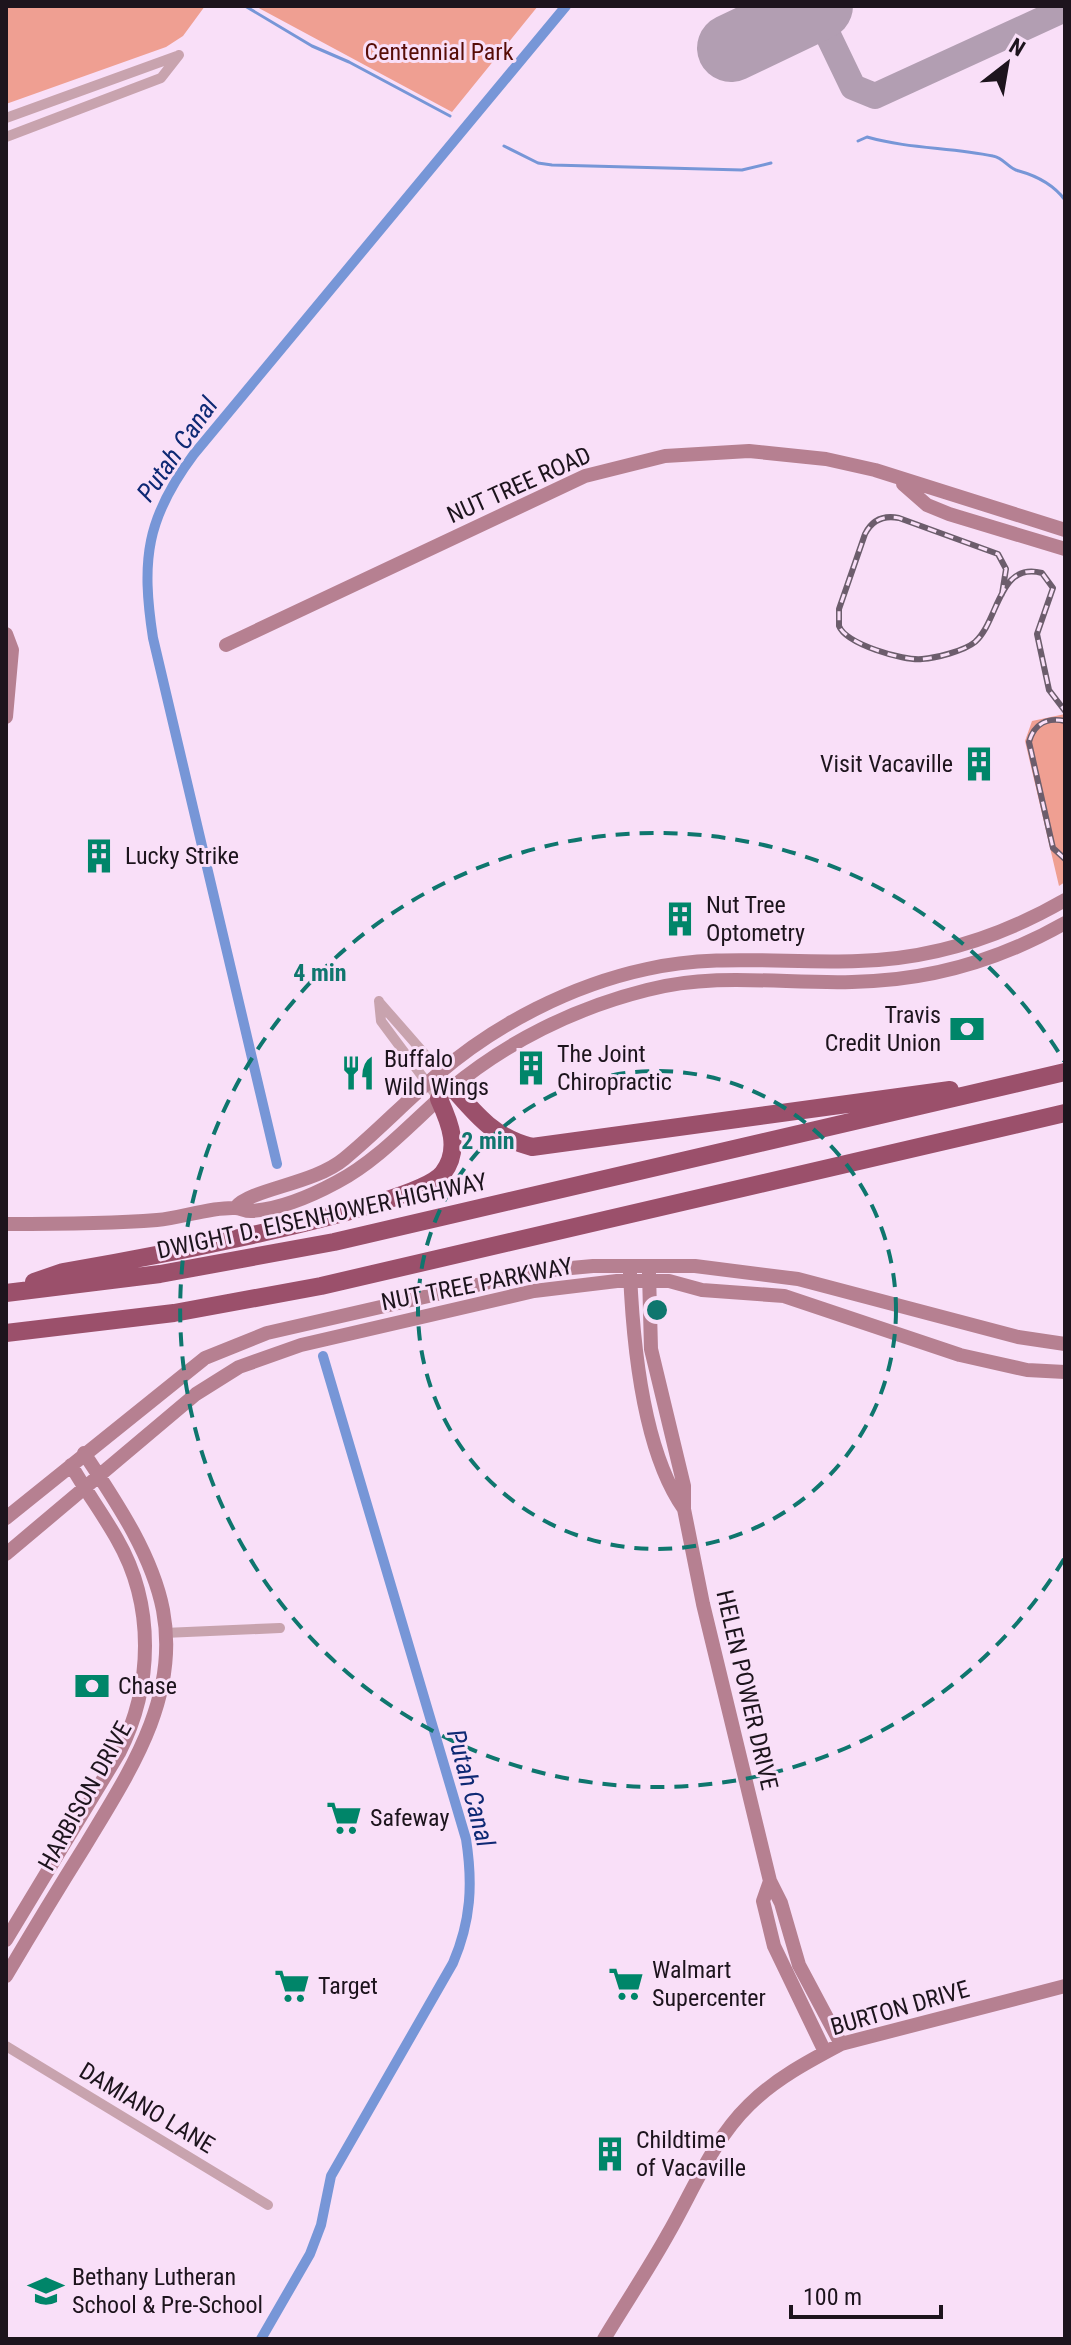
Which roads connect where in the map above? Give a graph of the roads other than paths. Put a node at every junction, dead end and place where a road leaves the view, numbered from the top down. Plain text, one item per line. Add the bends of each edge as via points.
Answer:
1 (6, 118) edge
2 (6, 137) edge
3 (897, 478) junction
4 (955, 496) junction
5 (949, 514) junction
6 (1065, 530) edge
7 (1065, 549) edge
8 (6, 634) edge
9 (226, 645) dead end
10 (6, 717) edge
11 (1065, 900) edge
12 (1065, 923) edge
13 (715, 960) junction
14 (830, 962) junction
15 (726, 979) junction
16 (638, 992) junction
17 (440, 1072) junction
18 (1065, 1072) edge
19 (427, 1083) junction
20 (1001, 1086) junction
21 (446, 1093) junction
22 (1065, 1113) edge
23 (236, 1207) junction
24 (6, 1224) edge
25 (630, 1265) junction
26 (649, 1272) junction
27 (631, 1281) junction
28 (6, 1292) edge
29 (37, 1330) junction
30 (6, 1333) edge
31 (6, 1343) edge
32 (1065, 1344) edge
33 (1065, 1372) edge
34 (84, 1453) junction
35 (71, 1465) junction
36 (100, 1478) junction
37 (85, 1490) junction
38 (684, 1509) junction
39 (6, 1518) edge
40 (6, 1554) edge
41 (280, 1628) dead end
42 (164, 1633) junction
43 (770, 1881) junction
44 (6, 1940) edge
45 (6, 1976) edge
46 (1065, 1986) edge
47 (841, 2044) junction
48 (6, 2046) edge
49 (825, 2052) junction
50 (268, 2205) dead end
51 (604, 2339) edge

1 - 2 street via 179,55 161,78
3 - 4 main road, NUT TREE ROAD
3 - 5 main road, NUT TREE ROAD via 927,505
3 - 9 main road, NUT TREE ROAD via 826,459 761,451 716,451 622,464 585,476
4 - 5 main road
4 - 6 main road, NUT TREE ROAD
5 - 7 main road, NUT TREE ROAD
8 - 10 main road via 12,650
11 - 14 main road via 1024,923 963,945 882,960
12 - 15 main road via 991,958 923,975 851,982
13 - 14 main road
13 - 16 main road via 709,969 652,979
13 - 17 main road via 647,969 564,997 481,1041
14 - 15 main road via 817,969 739,967
15 - 16 main road
16 - 21 main road via 543,1028
17 - 19 main road
17 - 19 street via 379,1001 381,1021
17 - 21 street
18 - 20 highway, DWIGHT D. EISENHOWER HIGHWAY
19 - 21 street
19 - 23 main road via 327,1172 244,1198
20 - 21 highway via 912,1092 541,1147 501,1136
20 - 28 highway, DWIGHT D. EISENHOWER HIGHWAY via 334,1242 160,1274
21 - 23 main road via 334,1184 249,1212
21 - 28 highway via 453,1148 450,1162 430,1185 313,1220 63,1272
22 - 29 highway via 321,1286 174,1313
23 - 24 main road via 160,1220
25 - 26 main road, NUT TREE PARKWAY
25 - 27 main road, HELEN POWER DRIVE
25 - 34 main road, NUT TREE PARKWAY via 538,1271 267,1333 205,1358
26 - 27 main road, NUT TREE PARKWAY
26 - 32 main road, NUT TREE PARKWAY via 695,1266 798,1279 1018,1337
26 - 33 main road, NUT TREE PARKWAY via 702,1290 784,1296 960,1355 1027,1370
26 - 38 main road, HELEN POWER DRIVE via 651,1349 684,1486
27 - 36 main road, NUT TREE PARKWAY via 534,1291 264,1356 196,1394
27 - 38 main road, HELEN POWER DRIVE via 642,1386 667,1485
29 - 30 highway
29 - 31 highway
34 - 35 main road, NUT TREE PARKWAY
34 - 36 main road, HARBISON DRIVE
35 - 37 main road, HARBISON DRIVE
35 - 39 main road, NUT TREE PARKWAY
36 - 37 main road, NUT TREE PARKWAY
36 - 42 main road, HARBISON DRIVE via 145,1561 163,1610
37 - 40 main road, NUT TREE PARKWAY
37 - 44 main road, HARBISON DRIVE via 118,1539 138,1589 146,1648 141,1696 119,1753
38 - 43 main road, HELEN POWER DRIVE
41 - 42 street
42 - 45 main road, HARBISON DRIVE via 156,1712 139,1754
43 - 47 main road, HELEN POWER DRIVE via 799,1965
43 - 49 main road, HELEN POWER DRIVE via 763,1901 774,1946
46 - 47 main road, BURTON DRIVE
47 - 49 main road, BURTON DRIVE
48 - 50 street, DAMIANO LANE
49 - 51 main road, BURTON DRIVE via 763,2093 737,2119

